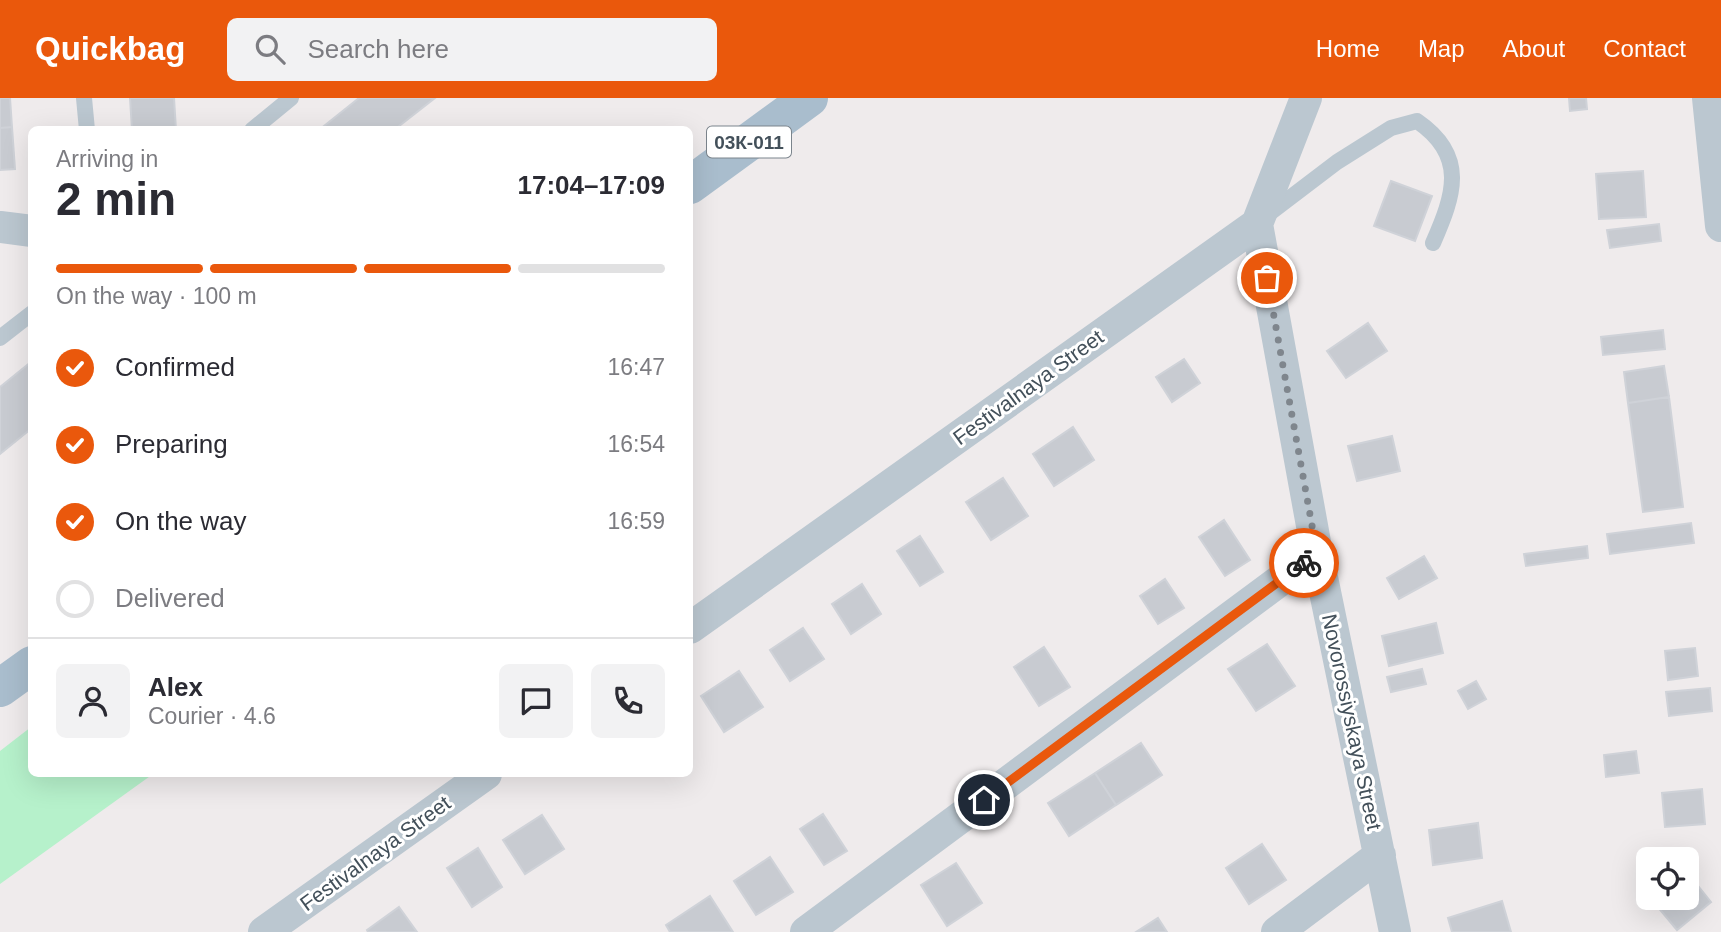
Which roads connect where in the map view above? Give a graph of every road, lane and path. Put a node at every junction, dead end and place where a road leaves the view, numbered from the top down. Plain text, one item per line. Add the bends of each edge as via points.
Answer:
1 (84, 98) edge
2 (291, 98) edge
3 (809, 98) edge
4 (1306, 98) edge
5 (1713, 105) edge
6 (87, 126) edge
7 (257, 126) edge
8 (693, 183) edge
9 (1257, 224) junction
10 (1721, 226) edge
11 (0, 227) edge
12 (28, 230) edge
13 (1433, 243) dead end
14 (28, 316) edge
15 (0, 338) edge
16 (1317, 553) junction
17 (693, 626) edge
18 (28, 668) edge
19 (0, 688) edge
20 (482, 777) edge
21 (1380, 855) junction
22 (264, 932) edge
23 (806, 932) edge
24 (1276, 932) edge
25 (1395, 932) edge

1 - 6 lane
2 - 7 lane
3 - 8 main road, 03К-011
4 - 9 street
5 - 10 street
9 - 13 lane via 1337,162 1391,128 1418,121 1445,146 1451,170 1452,192
9 - 16 street, Novorossiyskaya Street
9 - 17 street, Festivalnaya Street
11 - 12 street
14 - 15 lane
16 - 21 street, Novorossiyskaya Street
16 - 23 street
18 - 19 main road
20 - 22 street, Festivalnaya Street
21 - 24 street
21 - 25 street, Novorossiyskaya Street

